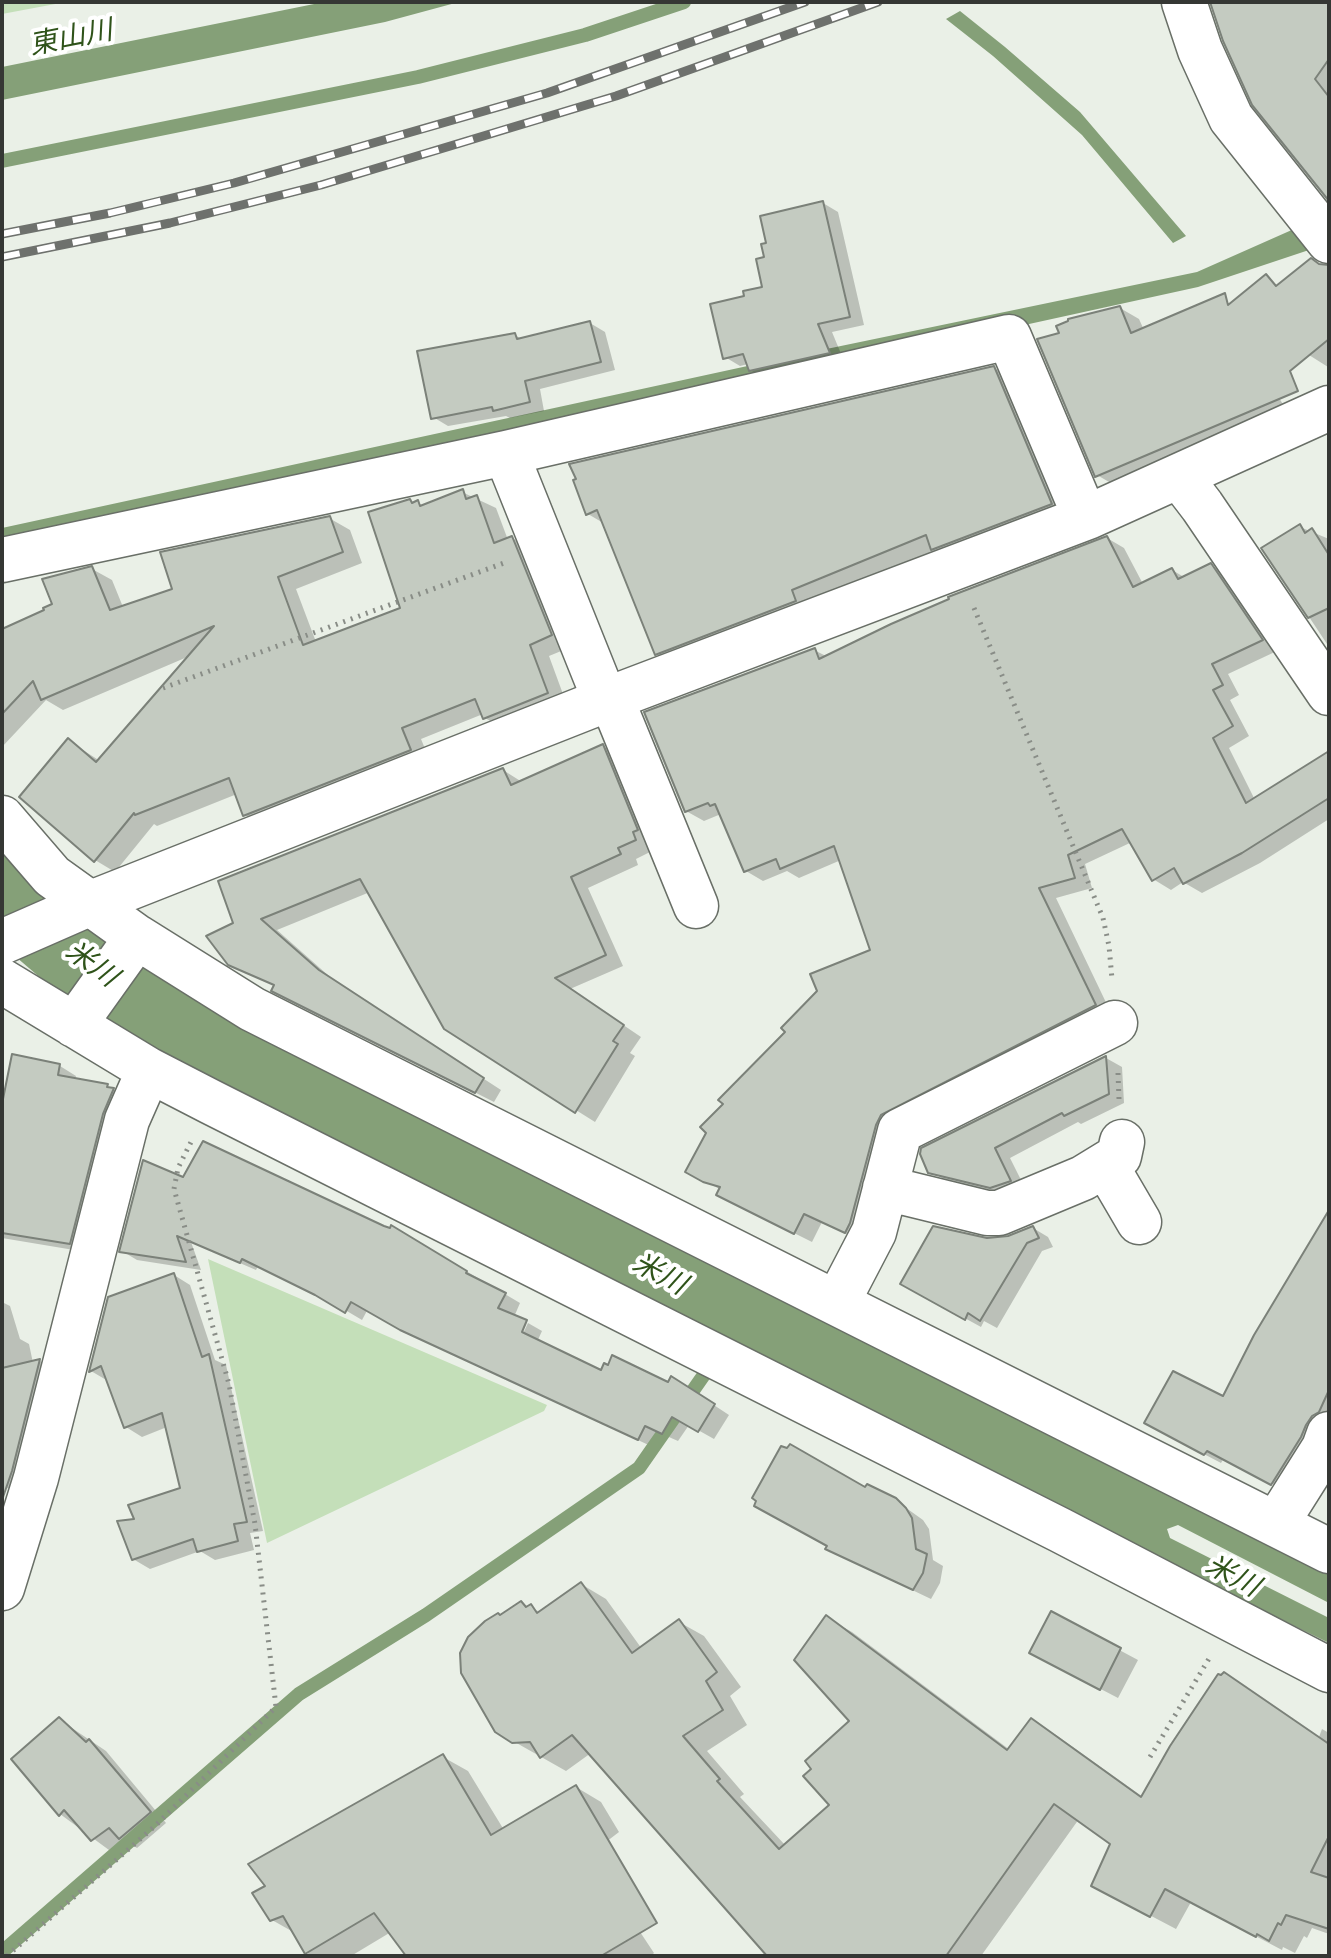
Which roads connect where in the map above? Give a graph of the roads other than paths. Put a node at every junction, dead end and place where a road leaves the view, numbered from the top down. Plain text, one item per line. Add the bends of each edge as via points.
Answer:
1 (1184, 2) edge
2 (1318, 227) edge
3 (1328, 410) edge
4 (506, 453) junction
5 (1179, 476) junction
6 (1085, 517) junction
7 (2, 560) edge
8 (1329, 693) edge
9 (608, 699) junction
10 (2, 818) edge
11 (87, 905) junction
12 (696, 906) dead end
13 (2, 942) edge
14 (132, 942) junction
15 (2, 981) edge
16 (79, 1018) junction
17 (1115, 1023) road end
18 (149, 1070) junction
19 (885, 1188) junction
20 (1139, 1222) dead end
21 (837, 1303) junction
22 (1329, 1434) edge
23 (1276, 1524) junction
24 (1329, 1551) edge
25 (2, 1588) edge
26 (1329, 1670) edge

1 - 2 street via 1231,118
3 - 5 street
4 - 6 street via 1009,337
4 - 7 street
4 - 9 street
5 - 6 street
5 - 8 street
6 - 9 street
9 - 11 street
9 - 12 street
10 - 11 street via 52,876
11 - 13 street
11 - 14 street
14 - 16 street
14 - 21 street via 252,1009
15 - 16 street
16 - 18 street
17 - 19 street via 900,1131
18 - 25 street via 127,1120 36,1478
18 - 26 street
19 - 20 street via 999,1213 1083,1178 1115,1152 1115,1181
19 - 21 street via 874,1232
21 - 23 street
22 - 23 street
23 - 24 street

